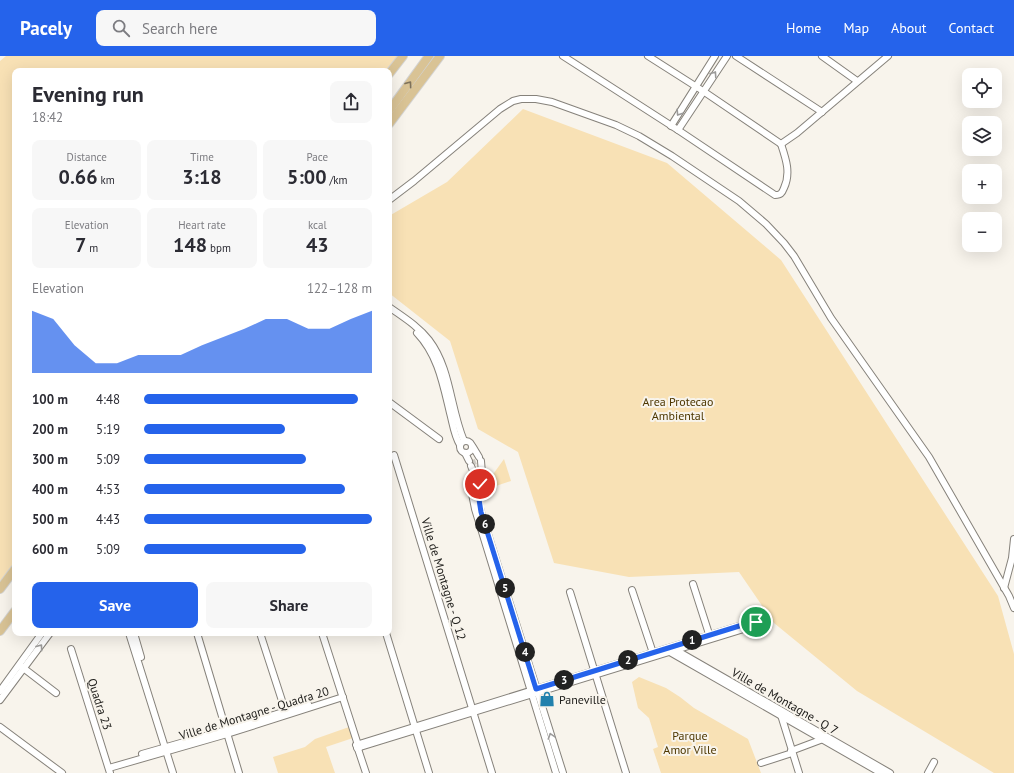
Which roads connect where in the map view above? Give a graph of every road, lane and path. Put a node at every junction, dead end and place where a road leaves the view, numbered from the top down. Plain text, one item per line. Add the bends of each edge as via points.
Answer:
1 (403, 56) edge
2 (429, 56) edge
3 (440, 56) edge
4 (563, 56) edge
5 (648, 56) edge
6 (715, 56) edge
7 (726, 56) edge
8 (736, 56) edge
9 (822, 56) edge
10 (888, 56) edge
11 (392, 70) edge
12 (857, 81) junction
13 (696, 87) junction
14 (703, 91) junction
15 (392, 107) edge
16 (822, 112) junction
17 (392, 120) edge
18 (671, 126) junction
19 (678, 130) junction
20 (781, 144) junction
21 (392, 198) edge
22 (392, 309) edge
23 (392, 404) edge
24 (439, 439) dead end
25 (462, 443) junction
26 (473, 447) junction
27 (467, 453) junction
28 (394, 456) dead end
29 (477, 473) junction
30 (474, 483) junction
31 (1014, 539) edge
32 (12, 573) edge
33 (693, 584) dead end
34 (1004, 588) junction
35 (0, 589) edge
36 (632, 590) dead end
37 (570, 592) dead end
38 (1014, 608) edge
39 (12, 615) edge
40 (754, 623) dead end
41 (0, 631) edge
42 (40, 636) edge
43 (48, 636) edge
44 (130, 636) edge
45 (135, 636) edge
46 (197, 636) edge
47 (261, 636) edge
48 (323, 636) edge
49 (387, 636) edge
50 (710, 637) junction
51 (71, 649) dead end
52 (670, 649) junction
53 (653, 655) junction
54 (22, 667) junction
55 (594, 672) junction
56 (0, 691) edge
57 (534, 691) junction
58 (56, 693) dead end
59 (341, 695) junction
60 (0, 700) edge
61 (473, 710) junction
62 (286, 712) junction
63 (781, 714) junction
64 (0, 727) edge
65 (415, 728) junction
66 (226, 732) junction
67 (824, 738) junction
68 (358, 747) junction
69 (167, 749) junction
70 (791, 752) junction
71 (556, 761) junction
72 (934, 762) dead end
73 (761, 763) dead end
74 (109, 769) edge
75 (62, 773) edge
76 (173, 773) edge
77 (176, 773) edge
78 (239, 773) edge
79 (366, 773) edge
80 (429, 773) edge
81 (492, 773) edge
82 (556, 773) edge
83 (563, 773) edge
84 (626, 773) edge
85 (799, 773) edge
86 (881, 773) edge
87 (890, 773) edge
88 (928, 773) edge

1 - 11 main road
15 -> 2 main road
3 - 17 main road
4 - 18 street
5 - 13 street
6 - 13 street
14 -> 7 street
8 - 16 street
9 - 12 street
10 - 12 street
12 - 16 street
13 - 14 street
13 -> 18 street
14 - 19 street
14 - 20 street
16 - 20 street
18 - 19 street
19 - 20 street via 778,196 782,193 787,178
21 - 34 street via 500,109 521,99 552,102 616,125 672,156 739,201 784,243 831,318 929,457
22 - 25 street via 419,334 434,357 455,434
23 - 24 street
25 - 26 street via 469,441
25 - 27 street via 462,451
26 - 27 street
26 - 29 street via 480,459
27 - 29 street
28 - 61 street, Ville de Montagne - Q 12
29 - 30 street via 471,477
29 - 30 street via 484,477 483,481
30 - 57 street via 490,549
31 - 34 street
32 - 35 main road
33 - 50 street
34 - 38 street
36 - 53 street
37 - 55 street
39 - 41 main road
40 - 50 street
42 - 54 street
54 -> 43 street
44 - 69 street
45 - 69 street
46 - 66 street
47 - 62 street
48 - 59 street
49 - 65 street
50 - 52 street
51 - 74 street, Quadra 23
52 - 53 street
52 - 63 street, Ville de Montagne - Q 7
53 - 55 street
54 - 56 street
54 - 58 street
54 - 60 street
55 - 57 street
55 - 84 street
57 - 61 street
57 - 71 street
59 - 62 street, Ville de Montagne - Quadra 20
59 - 68 street, Ville de Montagne - Quadra 20
61 - 65 street
61 - 81 street, Ville de Montagne - Q 12
62 - 66 street, Ville de Montagne - Quadra 20
63 - 67 street, Ville de Montagne - Q 7
63 - 70 street
64 - 75 street
65 - 68 street
65 - 80 street
66 - 69 street, Ville de Montagne - Quadra 20
66 - 78 street
67 - 70 street
67 - 86 street, Ville de Montagne - Q 7
67 - 87 street, Ville de Montagne - Q 7
68 - 79 street, Ville de Montagne - Quadra 20
69 - 74 street
69 - 76 street, Ville de Montagne - Quadra 20
69 - 77 street, Ville de Montagne - Quadra 20
70 - 73 street
70 - 85 street
71 - 82 street
71 - 83 street
72 - 88 street

